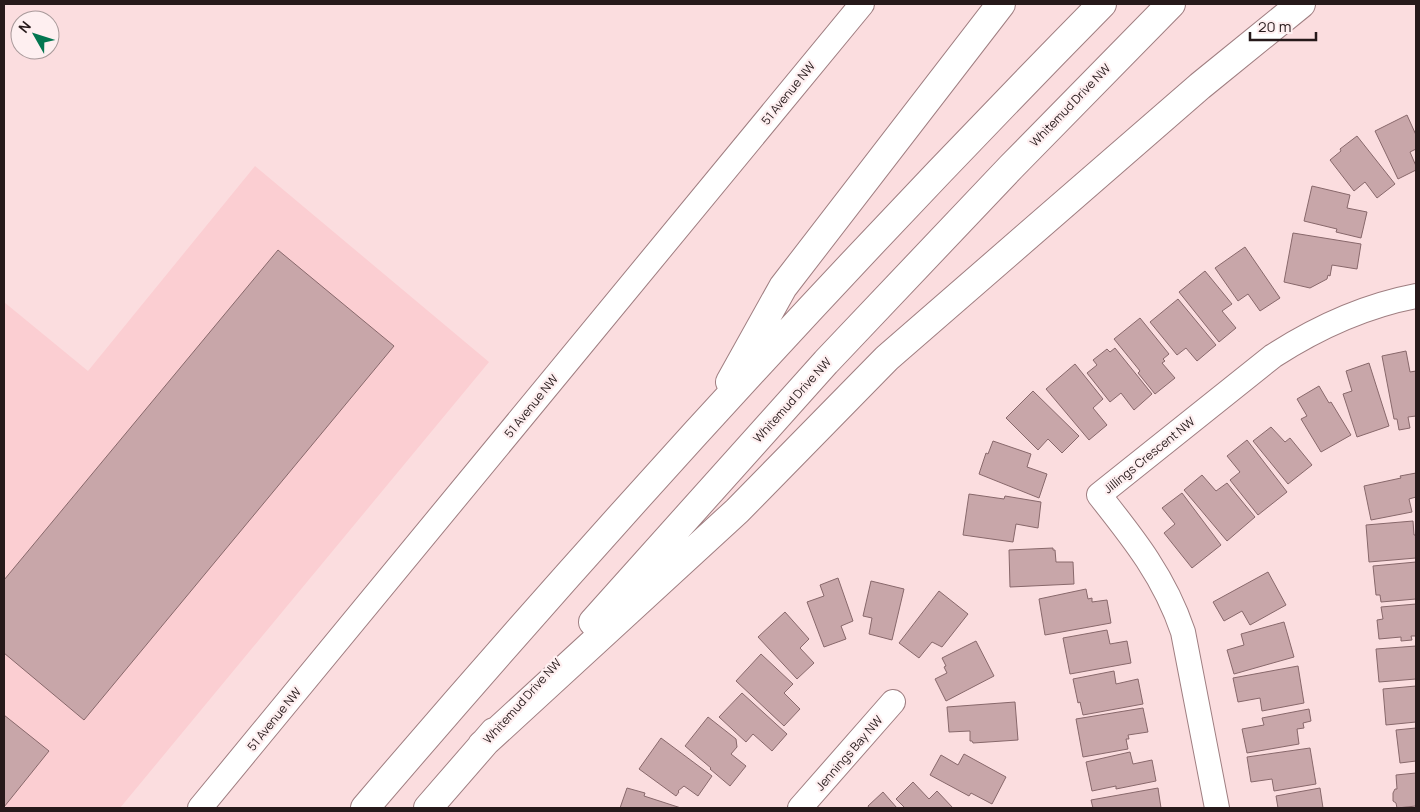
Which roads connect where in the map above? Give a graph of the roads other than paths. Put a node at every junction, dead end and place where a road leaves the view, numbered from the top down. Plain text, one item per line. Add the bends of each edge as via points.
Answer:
1 (862, 4) edge
2 (1001, 4) edge
3 (1102, 4) edge
4 (1171, 4) edge
5 (1301, 4) edge
6 (1416, 296) edge
7 (707, 421) junction
8 (892, 702) dead end
9 (482, 745) junction
10 (805, 806) edge
11 (200, 808) edge
12 (365, 808) edge
13 (428, 808) edge
14 (1217, 808) edge

1 - 11 street, 51 Avenue NW
2 - 7 highway via 783,287
3 - 7 highway via 975,133
4 - 9 highway, Whitemud Drive NW via 1011,166 826,362
5 - 9 highway via 1200,86 887,358 737,511
6 - 14 street, Jillings Crescent NW via 1372,306 1300,338 1273,356 1100,495 1151,563 1175,610
7 - 12 highway
8 - 10 street, Jennings Bay NW
9 - 13 highway, Whitemud Drive NW

